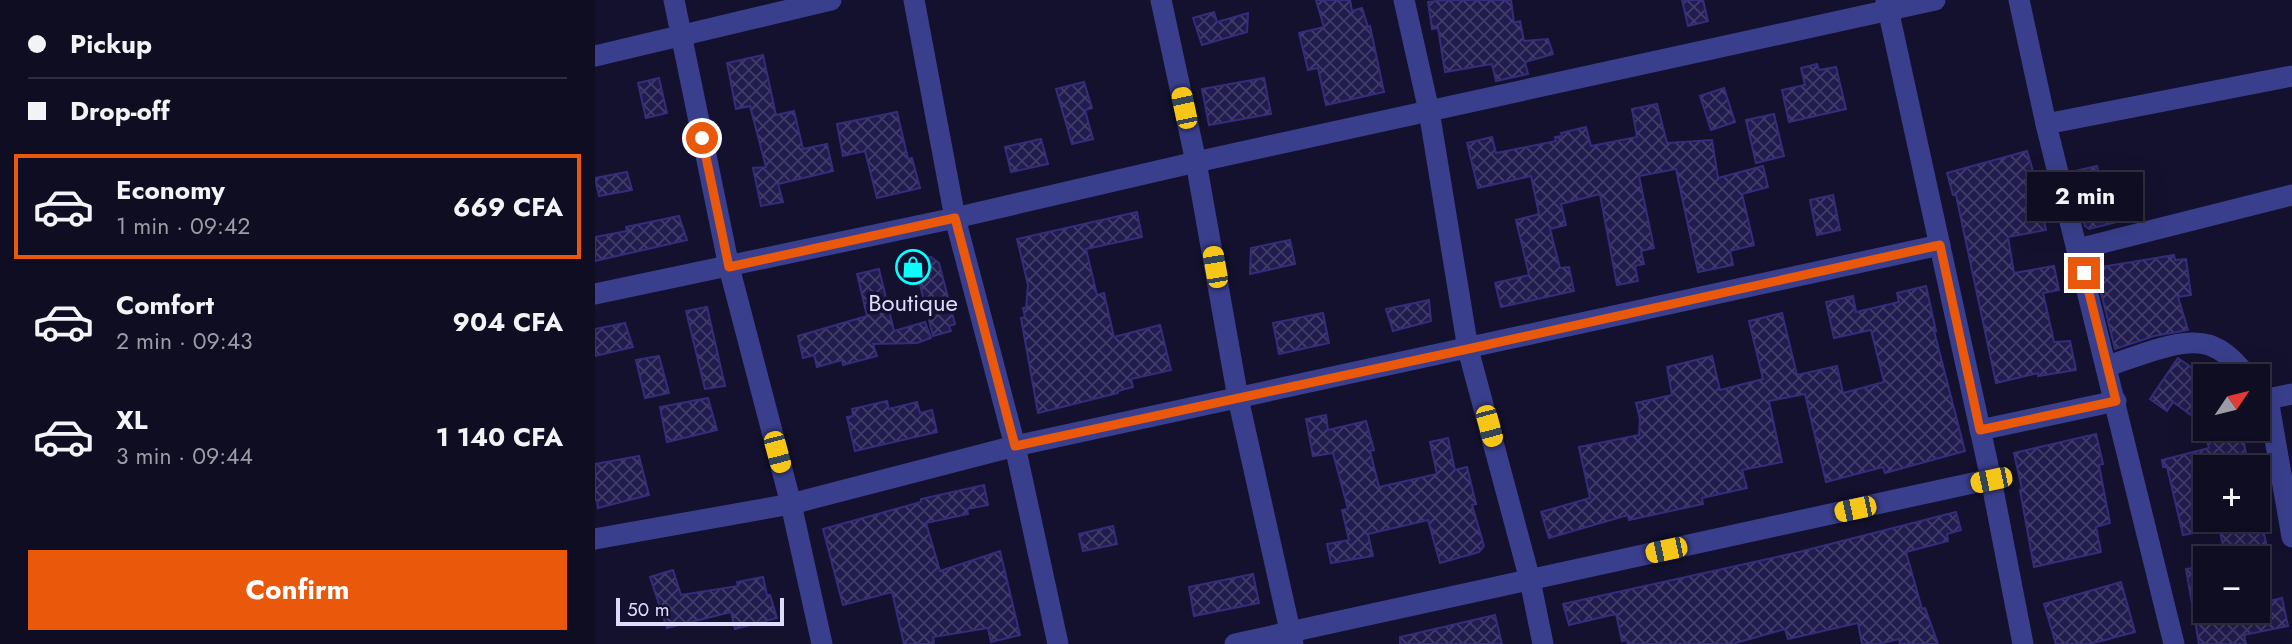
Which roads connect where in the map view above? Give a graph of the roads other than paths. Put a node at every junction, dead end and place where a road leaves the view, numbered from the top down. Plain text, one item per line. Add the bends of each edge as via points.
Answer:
1 (674, 0) edge
2 (831, 0) edge
3 (913, 0) edge
4 (1161, 0) edge
5 (1404, 0) edge
6 (1935, 0) edge
7 (2019, 0) edge
8 (1888, 5) edge
9 (681, 35) junction
10 (595, 56) edge
11 (2292, 76) edge
12 (1429, 111) junction
13 (2046, 124) junction
14 (1196, 162) junction
15 (2292, 195) edge
16 (955, 218) junction
17 (1940, 245) junction
18 (2078, 249) junction
19 (729, 267) junction
20 (595, 294) edge
21 (1468, 349) junction
22 (2236, 364) edge
23 (2107, 366) junction
24 (2270, 394) edge
25 (2292, 394) edge
26 (1238, 398) junction
27 (2116, 401) junction
28 (2270, 428) edge
29 (1980, 430) junction
30 (1015, 446) junction
31 (1991, 480) junction
32 (791, 504) junction
33 (2292, 536) edge
34 (595, 539) edge
35 (1530, 580) junction
36 (1291, 638) edge
37 (822, 644) edge
38 (1058, 644) edge
39 (1235, 644) edge
40 (1543, 644) edge
41 (2022, 644) edge
42 (2174, 644) edge

1 - 9 street
2 - 9 street
3 - 16 street
4 - 14 street
5 - 12 street
6 - 8 street
7 - 13 street
8 - 12 street
8 - 17 street
9 - 10 street
9 - 19 street
11 - 13 street
12 - 14 street
12 - 21 street
13 - 18 street
14 - 16 street
14 - 26 street
15 - 18 street
16 - 19 street
16 - 30 street
17 - 21 street
17 - 29 street
18 - 23 street
19 - 20 street
19 - 32 street
21 - 26 street
21 - 35 street
22 - 23 street via 2209,345 2183,343
23 - 27 street
24 - 25 street
26 - 30 street
26 - 36 street
27 - 29 street
27 - 42 street
28 - 33 street
29 - 31 street
30 - 32 street
30 - 38 street
31 - 35 street
31 - 41 street
32 - 34 street
32 - 37 street
35 - 36 street
35 - 40 street
36 - 39 street

